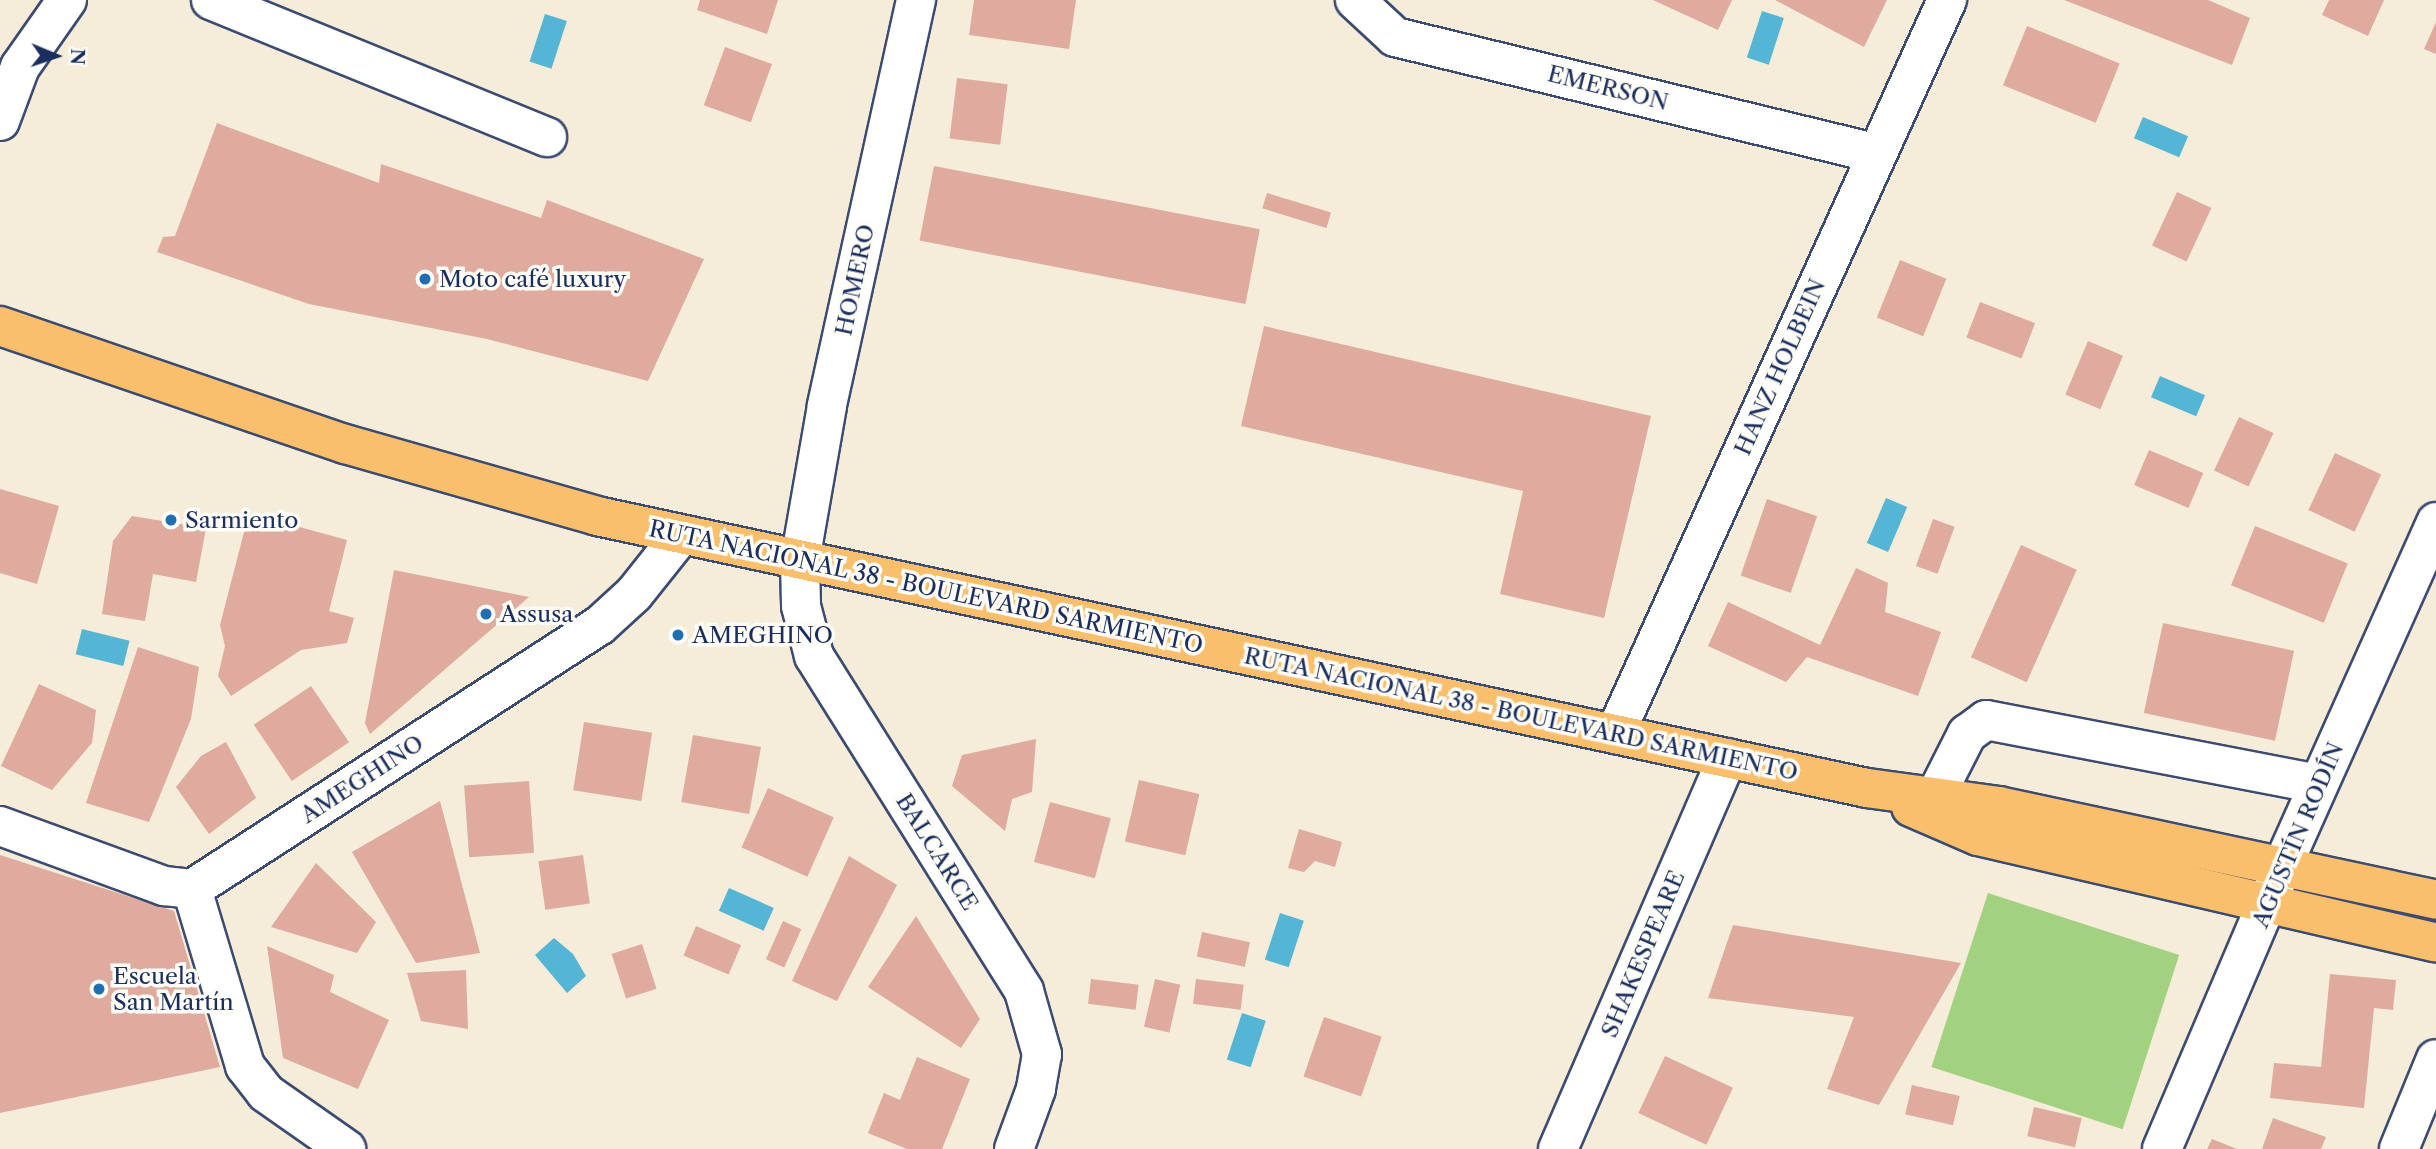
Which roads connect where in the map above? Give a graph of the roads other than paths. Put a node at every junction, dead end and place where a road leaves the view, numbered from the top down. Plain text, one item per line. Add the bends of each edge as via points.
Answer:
1 (68, 0) edge
2 (211, 0) edge
3 (916, 0) edge
4 (1355, 0) edge
5 (1947, 0) edge
6 (0, 121) edge
7 (547, 137) dead end
8 (1875, 153) junction
9 (0, 326) edge
10 (2436, 522) edge
11 (681, 535) junction
12 (800, 561) junction
13 (1615, 734) junction
14 (1727, 758) junction
15 (2318, 785) junction
16 (1867, 788) junction
17 (1935, 797) junction
18 (0, 826) edge
19 (2281, 867) junction
20 (192, 889) junction
21 (2436, 900) edge
22 (2267, 907) junction
23 (2304, 916) junction
24 (2436, 921) edge
25 (2436, 943) edge
26 (2436, 1059) edge
27 (346, 1149) edge
28 (1014, 1149) edge
29 (1558, 1149) edge
30 (2162, 1149) edge
31 (2399, 1149) edge

1 - 6 street via 20,67
2 - 7 street
3 - 12 street, HOMERO via 827,406
4 - 8 street, EMERSON via 1395,37
5 - 8 street, HANZ HOLBEIN
8 - 13 street, HANZ HOLBEIN
9 - 11 main road, RUTA NACIONAL 38 - BOULEVARD SARMIENTO via 419,467
10 - 15 street, AGUSTÍN RODÍN
11 - 12 main road, RUTA NACIONAL 38 - BOULEVARD SARMIENTO
11 - 20 street, AMEGHINO via 634,594 599,626
12 - 13 main road, RUTA NACIONAL 38 - BOULEVARD SARMIENTO
12 - 28 street, BALCARCE via 801,606 814,656 1024,991 1037,1022 1042,1054 1036,1090
13 - 14 main road, RUTA NACIONAL 38 - BOULEVARD SARMIENTO
14 - 16 main road, RUTA NACIONAL 38 - BOULEVARD SARMIENTO
14 - 29 street, SHAKESPEARE
15 - 17 street via 1986,720 1967,734
15 - 19 street, AGUSTÍN RODÍN
16 - 17 main road, RUTA NACIONAL 38 - BOULEVARD SARMIENTO
16 - 22 main road, RUTA NACIONAL 38 - BOULEVARD SARMIENTO via 1978,836
17 - 19 main road, RUTA NACIONAL 38 - BOULEVARD SARMIENTO via 1999,806
18 - 20 street via 164,886
19 - 21 main road, RUTA NACIONAL 38 - BOULEVARD SARMIENTO
19 - 22 street, AGUSTÍN RODÍN
20 - 27 street via 245,1066 266,1093
22 - 23 main road, RUTA NACIONAL 38 - BOULEVARD SARMIENTO
22 - 30 street, AGUSTÍN RODÍN
23 - 24 main road via 2364,905
23 - 25 main road, RUTA NACIONAL 38 - BOULEVARD SARMIENTO
26 - 31 street

